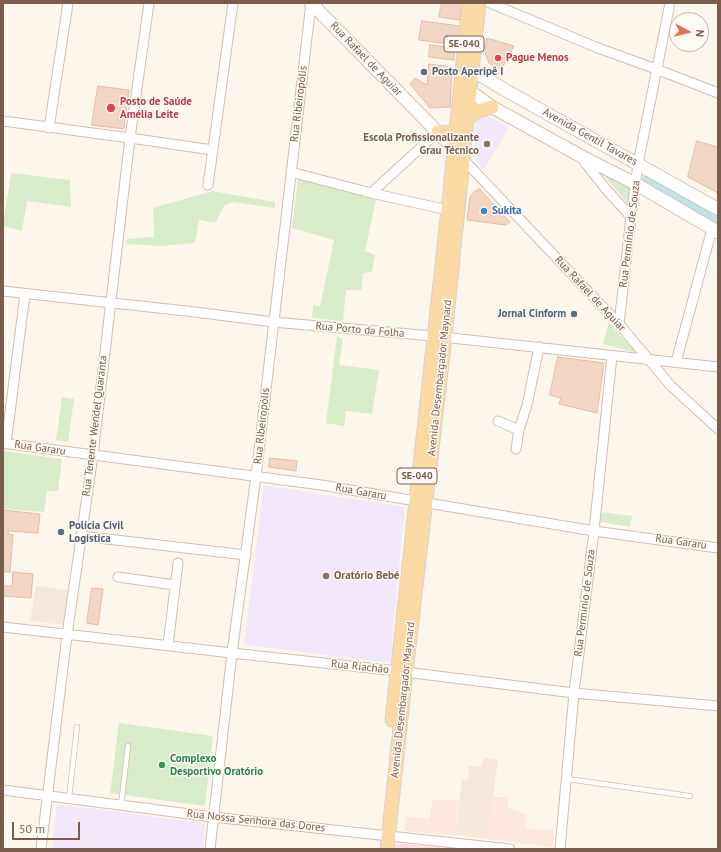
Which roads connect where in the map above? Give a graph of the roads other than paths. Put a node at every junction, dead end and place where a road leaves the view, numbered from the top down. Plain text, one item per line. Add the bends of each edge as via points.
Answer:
1 (68, 3) edge
2 (149, 3) edge
3 (233, 3) edge
4 (311, 3) edge
5 (468, 3) edge
6 (479, 3) edge
7 (490, 3) edge
8 (670, 3) edge
9 (467, 68) junction
10 (656, 68) junction
11 (466, 88) junction
12 (718, 93) edge
13 (492, 107) junction
14 (467, 119) junction
15 (3, 121) edge
16 (49, 128) junction
17 (456, 129) junction
18 (438, 132) junction
19 (130, 138) junction
20 (453, 148) junction
21 (213, 150) junction
22 (579, 155) junction
23 (463, 159) junction
24 (638, 165) junction
25 (291, 172) junction
26 (636, 182) junction
27 (208, 185) dead end
28 (371, 194) junction
29 (718, 209) edge
30 (448, 210) junction
31 (631, 217) junction
32 (715, 230) edge
33 (3, 291) edge
34 (25, 294) junction
35 (110, 303) junction
36 (273, 322) junction
37 (620, 324) junction
38 (439, 337) junction
39 (539, 347) junction
40 (612, 356) junction
41 (649, 360) junction
42 (676, 362) junction
43 (718, 367) edge
44 (498, 421) dead end
45 (718, 429) edge
46 (519, 430) junction
47 (5, 443) edge
48 (516, 449) dead end
49 (93, 455) junction
50 (256, 476) junction
51 (420, 503) junction
52 (594, 531) junction
53 (81, 536) junction
54 (718, 548) edge
55 (246, 555) junction
56 (178, 563) dead end
57 (118, 577) dead end
58 (175, 585) junction
59 (3, 627) edge
60 (67, 635) junction
61 (168, 645) junction
62 (232, 654) junction
63 (401, 672) junction
64 (574, 693) junction
65 (718, 706) edge
66 (77, 727) dead end
67 (128, 746) dead end
68 (567, 780) junction
69 (3, 790) edge
70 (48, 795) junction
71 (690, 796) dead end
72 (69, 798) junction
73 (121, 805) junction
74 (213, 817) junction
75 (384, 835) junction
76 (40, 849) edge
77 (210, 849) edge
78 (378, 849) edge
79 (387, 849) edge
80 (510, 849) edge
81 (560, 849) edge

1 - 16 street
2 - 19 street, Rua Tenente Wendel Quaranta
3 - 21 street
4 - 18 main road, Rua Rafael de Aguiar
4 - 25 street, Rua Ribeiropólis
5 - 9 main road, Avenida Desembargador Maynard / SE-040
6 - 9 main road, Avenida Desembargador Maynard / SE-040
7 - 10 street via 598,48
8 - 10 street, Rua Permínio de Souza
9 - 11 main road, Avenida Desembargador Maynard / SE-040
9 - 24 main road, Avenida Gentil Tavares
10 - 12 street
10 - 24 street, Rua Permínio de Souza
11 - 13 main road, Avenida Gentil Tavares
11 - 14 main road, Avenida Desembargador Maynard / SE-040
11 - 17 main road, Avenida Desembargador Maynard / SE-040
13 - 14 main road via 478,111
13 - 22 main road, Avenida Gentil Tavares
14 - 23 main road, Avenida Desembargador Maynard / SE-040
15 - 16 street
16 - 19 street
17 - 18 main road via 448,133
17 - 20 main road, Avenida Desembargador Maynard / SE-040
18 - 20 main road, Rua Rafael de Aguiar
18 - 28 street
19 - 21 street
19 - 35 street, Rua Tenente Wendel Quaranta
20 - 23 main road, Rua Rafael de Aguiar
20 - 30 main road, Avenida Desembargador Maynard / SE-040
21 - 27 street
22 - 26 main road, Avenida Gentil Tavares
22 - 31 street, Avenida Gentil Tavares
23 - 37 street, Rua Rafael de Aguiar
23 - 38 main road, Avenida Desembargador Maynard / SE-040
24 - 26 street, Rua Permínio de Souza
24 - 29 main road, Avenida Gentil Tavares
25 - 28 street
25 - 36 street, Rua Ribeiropólis
26 - 31 street, Rua Permínio de Souza
26 - 32 main road, Avenida Gentil Tavares
28 - 30 street
30 - 38 main road, Avenida Desembargador Maynard / SE-040
31 - 37 street, Rua Permínio de Souza
32 - 42 street
33 - 34 street, Rua Porto da Folha
34 - 35 street, Rua Porto da Folha
34 - 47 street
35 - 36 street, Rua Porto da Folha
35 - 49 street, Rua Tenente Wendel Quaranta
36 - 38 street, Rua Porto da Folha
36 - 50 street, Rua Ribeiropólis
37 - 41 street, Rua Rafael de Aguiar
38 - 39 street, Rua Porto da Folha
38 - 51 main road, Avenida Desembargador Maynard / SE-040
39 - 40 street, Rua Porto da Folha
39 - 46 street
40 - 41 street, Rua Porto da Folha
40 - 52 street, Rua Permínio de Souza
41 - 42 street, Rua Porto da Folha
41 - 45 street, Rua Rafael de Aguiar via 671,386
42 - 43 street, Rua Porto da Folha
44 - 46 street
46 - 48 street
47 - 49 street, Rua Gararu
49 - 50 street, Rua Gararu
49 - 53 street, Rua Tenente Wendel Quaranta
50 - 51 street, Rua Gararu
50 - 55 street, Rua Ribeiropólis
51 - 52 street, Rua Gararu
51 - 63 main road, Avenida Desembargador Maynard / SE-040
52 - 54 street, Rua Gararu
52 - 64 street, Rua Permínio de Souza
53 - 55 street
53 - 60 street, Rua Tenente Wendel Quaranta
55 - 62 street, Rua Ribeiropólis
56 - 58 street
57 - 58 street
58 - 61 street
59 - 60 street, Rua Riachão
60 - 61 street, Rua Riachão
60 - 70 street, Rua Tenente Wendel Quaranta
61 - 62 street, Rua Riachão
62 - 63 street, Rua Riachão
62 - 74 street, Rua Ribeiropólis
63 - 64 street, Rua Riachão
63 - 75 main road, Avenida Desembargador Maynard / SE-040
64 - 65 street, Rua Riachão
64 - 68 street, Rua Permínio de Souza
66 - 72 lane
67 - 73 lane
68 - 71 lane
68 - 81 street, Rua Permínio de Souza
69 - 70 street, Rua Nossa Senhora das Dores
70 - 72 street, Rua Nossa Senhora das Dores
70 - 76 street, Rua Tenente Wendel Quaranta
72 - 73 street, Rua Nossa Senhora das Dores
73 - 74 street, Rua Nossa Senhora das Dores
74 - 75 street, Rua Nossa Senhora das Dores
74 - 77 street, Rua Ribeiropólis
75 - 78 main road, Avenida Desembargador Maynard / SE-040
75 - 79 main road, Avenida Desembargador Maynard / SE-040
75 - 80 street, Rua Nossa Senhora das Dores

